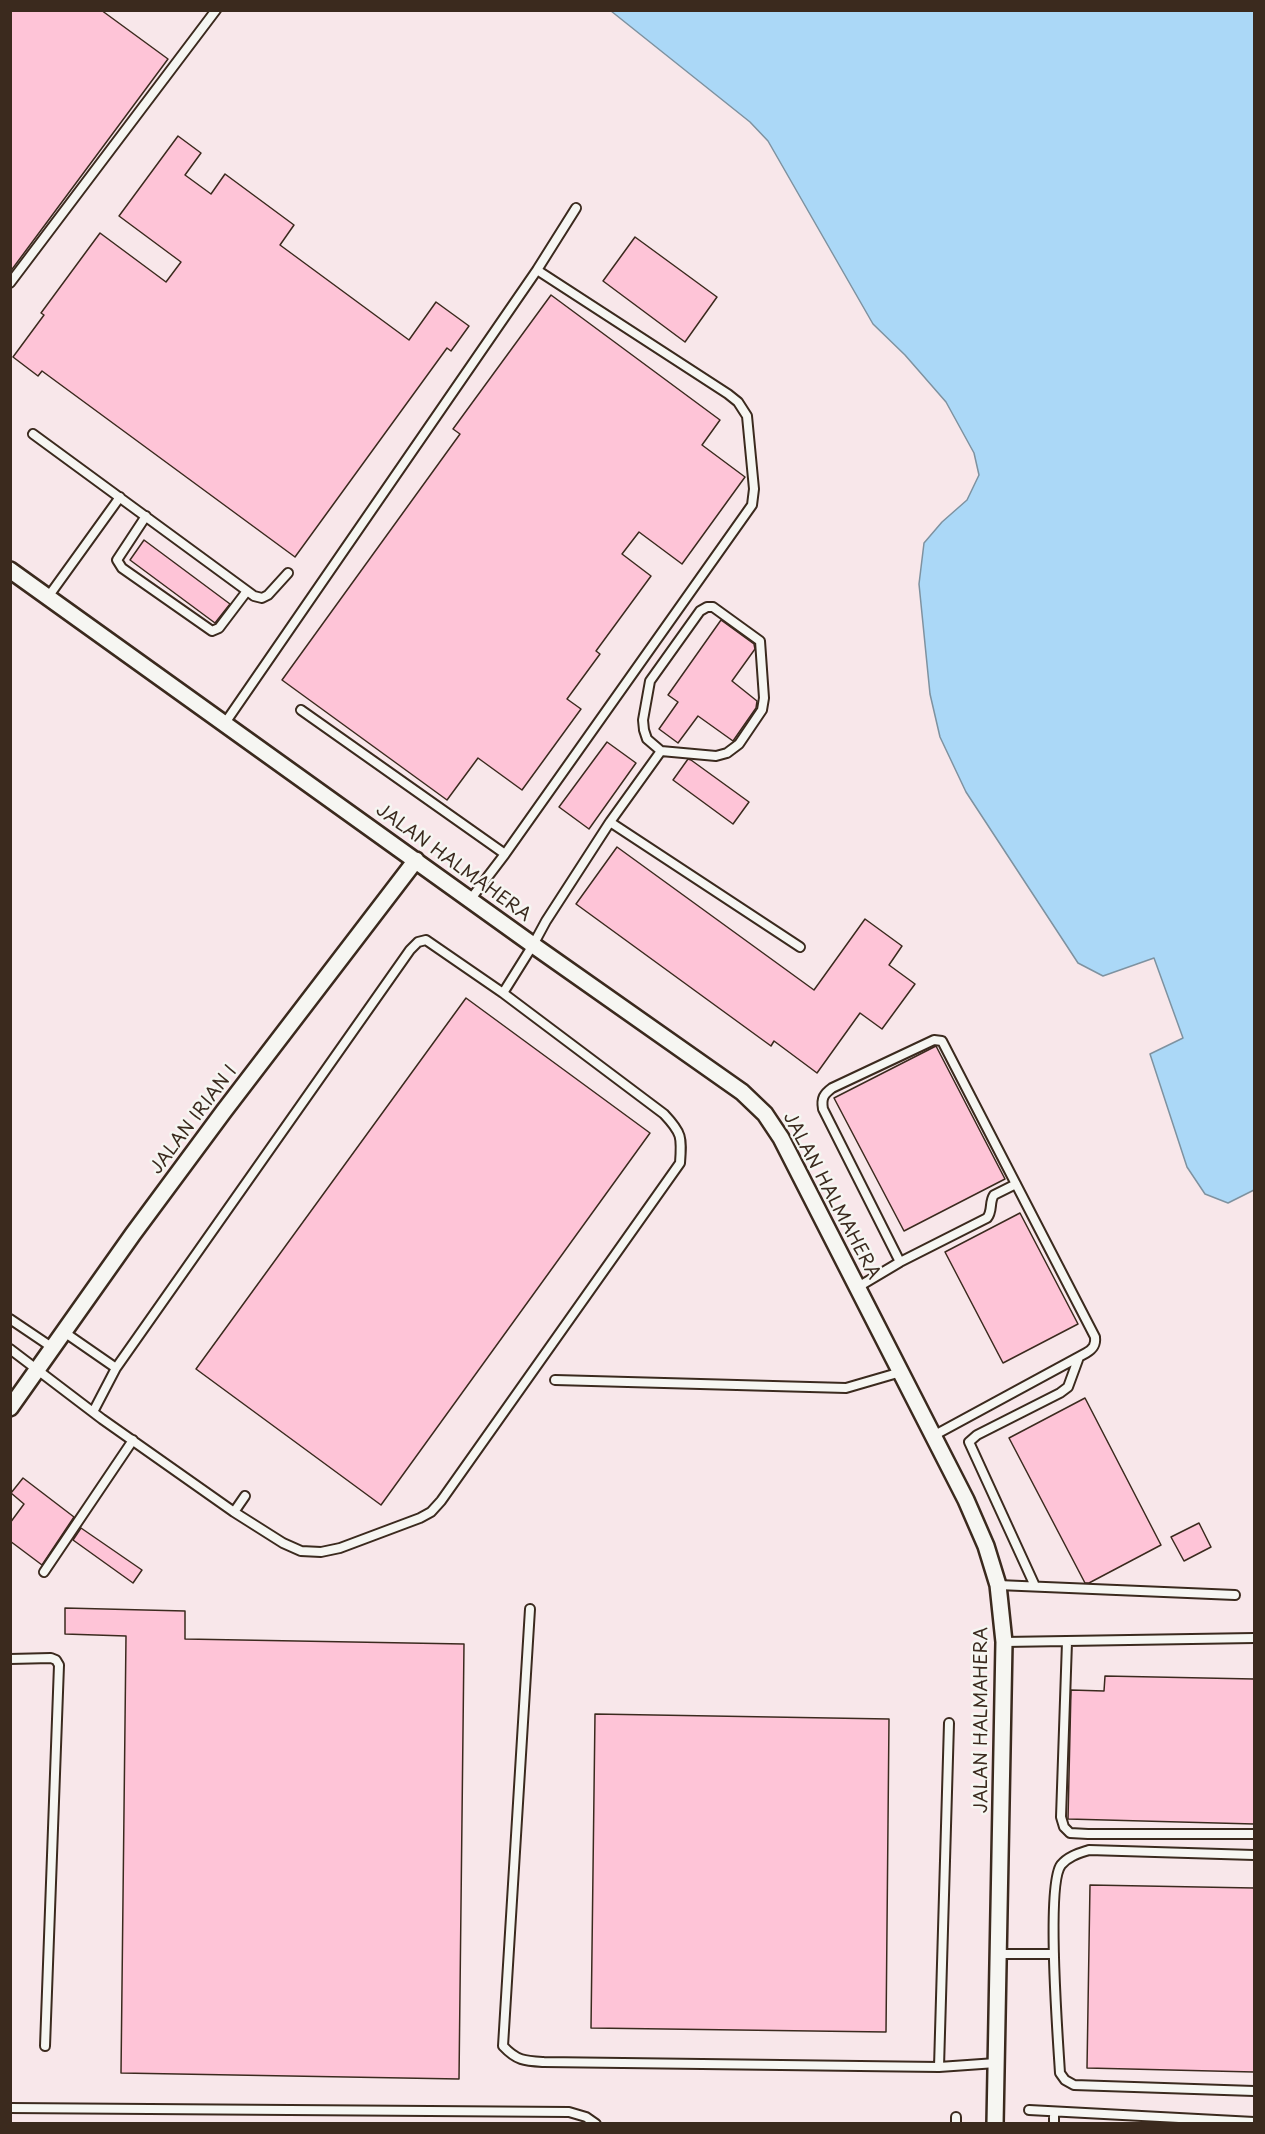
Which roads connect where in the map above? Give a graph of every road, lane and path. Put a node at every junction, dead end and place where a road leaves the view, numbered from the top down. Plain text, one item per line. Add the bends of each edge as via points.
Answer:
1 (216, 10) edge
2 (576, 208) dead end
3 (537, 270) junction
4 (10, 283) edge
5 (33, 434) dead end
6 (120, 497) junction
7 (146, 516) junction
8 (10, 570) edge
9 (288, 573) dead end
10 (248, 591) junction
11 (48, 597) junction
12 (301, 710) dead end
13 (225, 723) junction
14 (661, 750) junction
15 (610, 822) junction
16 (505, 854) junction
17 (416, 860) junction
18 (470, 900) junction
19 (533, 945) junction
20 (800, 947) dead end
21 (503, 993) junction
22 (1016, 1184) junction
23 (900, 1262) junction
24 (858, 1287) junction
25 (10, 1319) edge
26 (64, 1332) junction
27 (52, 1348) junction
28 (10, 1349) edge
29 (1079, 1357) junction
30 (116, 1368) junction
31 (38, 1369) junction
32 (901, 1372) junction
33 (555, 1380) dead end
34 (10, 1408) edge
35 (93, 1412) junction
36 (933, 1436) junction
37 (133, 1440) junction
38 (244, 1496) dead end
39 (234, 1512) junction
40 (44, 1572) dead end
41 (998, 1585) junction
42 (1035, 1586) junction
43 (1235, 1595) dead end
44 (530, 1609) dead end
45 (1254, 1638) edge
46 (1004, 1642) junction
47 (1067, 1642) junction
48 (10, 1659) edge
49 (950, 1723) dead end
50 (1254, 1834) edge
51 (1254, 1855) edge
52 (998, 1954) junction
53 (1054, 1954) junction
54 (45, 2046) dead end
55 (996, 2063) junction
56 (939, 2067) junction
57 (1254, 2091) edge
58 (10, 2108) edge
59 (1029, 2110) dead end
60 (1054, 2112) junction
61 (1254, 2122) edge
62 (596, 2124) edge
63 (995, 2124) edge
64 (1054, 2124) edge

1 - 4 lane
2 - 3 lane
3 - 13 lane
3 - 16 lane via 738,402 747,416 754,489 752,505
5 - 6 lane
6 - 7 lane
6 - 11 lane
7 - 10 lane
7 - 10 lane via 117,560 122,568 212,631 219,628
8 - 11 street, JALAN HALMAHERA
9 - 10 lane via 262,598
11 - 13 street, JALAN HALMAHERA
12 - 16 lane
13 - 17 street, JALAN HALMAHERA
14 - 14 lane via 647,739 644,730 650,681 700,611 713,607 760,641 762,710 739,744 727,753 716,756
14 - 15 lane
15 - 19 lane
15 - 20 lane
16 - 18 lane
17 - 18 street, JALAN HALMAHERA
17 - 26 street, JALAN IRIAN I via 210,1130
18 - 19 street, JALAN HALMAHERA
19 - 21 lane
19 - 24 street, JALAN HALMAHERA via 742,1092 765,1114 800,1172
21 - 30 lane via 426,940 418,942
21 - 39 lane via 664,1114 678,1128 682,1143 680,1163 431,1512 321,1552 302,1551 283,1543
22 - 23 lane via 994,1196 987,1218
22 - 23 lane via 942,1041 934,1040 832,1088 824,1094 823,1109
22 - 29 lane via 1095,1337 1093,1349
23 - 24 lane
24 - 32 street, JALAN HALMAHERA
25 - 27 lane
26 - 27 street, JALAN IRIAN I
26 - 30 lane
27 - 31 street, JALAN IRIAN I
28 - 31 lane
29 - 36 lane
29 - 42 lane via 1068,1387 969,1442
30 - 35 lane
31 - 34 street, JALAN IRIAN I
31 - 35 lane
32 - 33 lane via 846,1388
32 - 36 street, JALAN HALMAHERA
35 - 37 lane
36 - 41 street, JALAN HALMAHERA via 982,1537
37 - 39 lane
37 - 40 lane
38 - 39 lane
41 - 42 lane
41 - 46 street, JALAN HALMAHERA
42 - 43 lane
44 - 56 lane via 502,2046 518,2059 544,2062
45 - 47 lane
46 - 47 lane
46 - 52 street, JALAN HALMAHERA
47 - 50 lane via 1061,1817 1064,1827 1070,1833
48 - 54 lane via 51,1658 59,1665
49 - 56 lane
51 - 53 lane via 1089,1850 1071,1857 1060,1866 1055,1880
52 - 53 lane
52 - 55 street, JALAN HALMAHERA
53 - 57 lane via 1060,2073 1065,2080 1074,2085
55 - 56 lane
55 - 63 street, JALAN HALMAHERA
58 - 62 lane via 568,2112
59 - 60 lane
60 - 61 lane
60 - 64 lane

